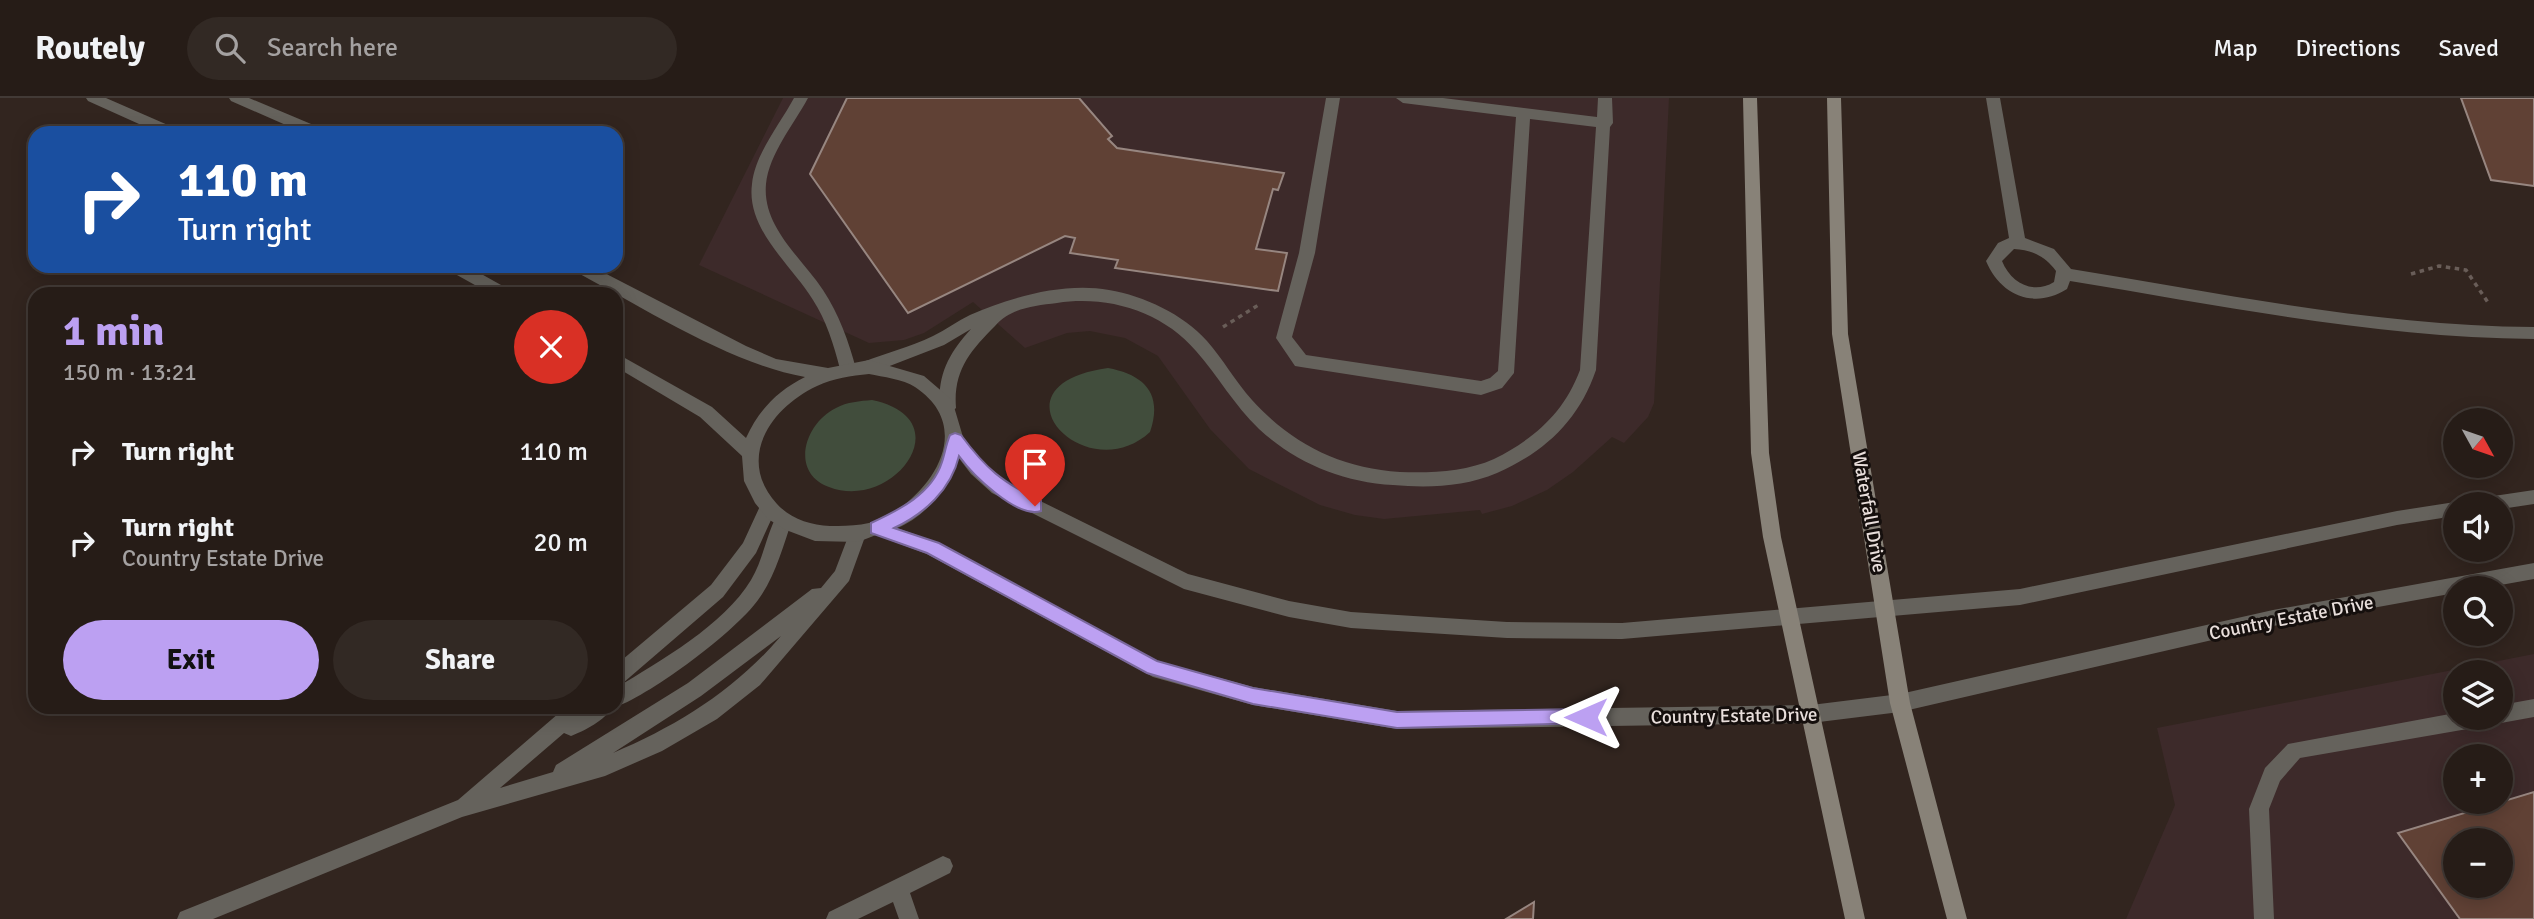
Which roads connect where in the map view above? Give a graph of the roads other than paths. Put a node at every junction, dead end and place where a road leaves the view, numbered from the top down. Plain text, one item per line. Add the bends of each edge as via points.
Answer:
1 (93, 98) edge
2 (236, 98) edge
3 (802, 98) edge
4 (1334, 98) edge
5 (1403, 98) edge
6 (1605, 98) edge
7 (1750, 98) edge
8 (1834, 98) edge
9 (1993, 98) edge
10 (1523, 113) junction
11 (1606, 123) junction
12 (156, 126) edge
13 (302, 126) edge
14 (2018, 243) junction
15 (466, 273) edge
16 (591, 273) edge
17 (2064, 274) junction
18 (492, 287) edge
19 (618, 287) edge
20 (623, 290) edge
21 (1002, 308) junction
22 (2534, 333) edge
23 (623, 363) edge
24 (869, 367) junction
25 (848, 369) junction
26 (826, 374) junction
27 (948, 408) junction
28 (955, 439) junction
29 (750, 453) junction
30 (2534, 497) edge
31 (2513, 500) edge
32 (767, 509) junction
33 (2443, 511) edge
34 (783, 520) junction
35 (876, 528) junction
36 (857, 534) junction
37 (2534, 571) edge
38 (1886, 609) junction
39 (1788, 616) junction
40 (623, 671) edge
41 (623, 693) edge
42 (1900, 704) junction
43 (2534, 708) edge
44 (2513, 712) edge
45 (572, 714) edge
46 (591, 714) edge
47 (1811, 714) junction
48 (2443, 724) edge
49 (515, 762) junction
50 (462, 808) junction
51 (943, 866) dead end
52 (898, 888) junction
53 (187, 919) edge
54 (836, 919) edge
55 (909, 919) edge
56 (1855, 919) edge
57 (1957, 919) edge
58 (2264, 919) edge

1 - 12 street
2 - 13 street
3 - 25 street via 764,168 760,197 769,228 835,327
4 - 10 street via 1307,253 1284,338 1301,361 1481,388 1506,373
5 - 10 street
6 - 11 street
7 - 39 main road via 1760,453
8 - 38 main road, Waterfall Drive via 1840,334
9 - 14 street
10 - 11 street
11 - 21 street via 1588,370 1581,394 1532,448 1491,468 1445,480 1361,476 1334,469 1308,458 1273,430 1230,385 1199,343 1171,320 1108,295 1074,295
14 - 17 street via 2045,249
14 - 17 street via 2003,247 1994,261 2011,286 2047,294 2062,285
15 - 18 street
16 - 19 street
17 - 22 street via 2392,327
20 - 26 street via 740,351 774,365
21 - 24 street via 939,341
21 - 27 street via 957,358 947,376
23 - 29 street via 706,412
24 - 25 street
24 - 27 street via 917,378
25 - 26 street
26 - 29 street via 775,406 759,428
27 - 28 street
28 - 35 street via 949,466 933,492 908,513
28 - 39 street via 998,488 1113,548 1184,581 1289,610 1364,621 1507,630 1622,631
29 - 32 street via 750,476
30 - 31 street
32 - 34 street
32 - 40 street via 750,548 717,591
33 - 38 street via 2020,597
34 - 36 street via 818,534
34 - 41 street via 761,578 737,610 675,660
35 - 36 street
35 - 47 street, Country Estate Drive via 933,548 1153,668 1253,696 1397,720
36 - 50 street via 842,575 816,612 753,679 710,713 655,746 598,769
37 - 42 street, Country Estate Drive via 2273,618
38 - 39 street
38 - 42 main road, Waterfall Drive
39 - 47 main road
42 - 47 street, Country Estate Drive
42 - 57 main road, Waterfall Drive
43 - 44 street
45 - 49 street
46 - 49 street
47 - 56 main road
48 - 58 street via 2295,750 2272,775 2259,809
49 - 50 street
50 - 53 street
51 - 52 street
52 - 54 street
52 - 55 street

